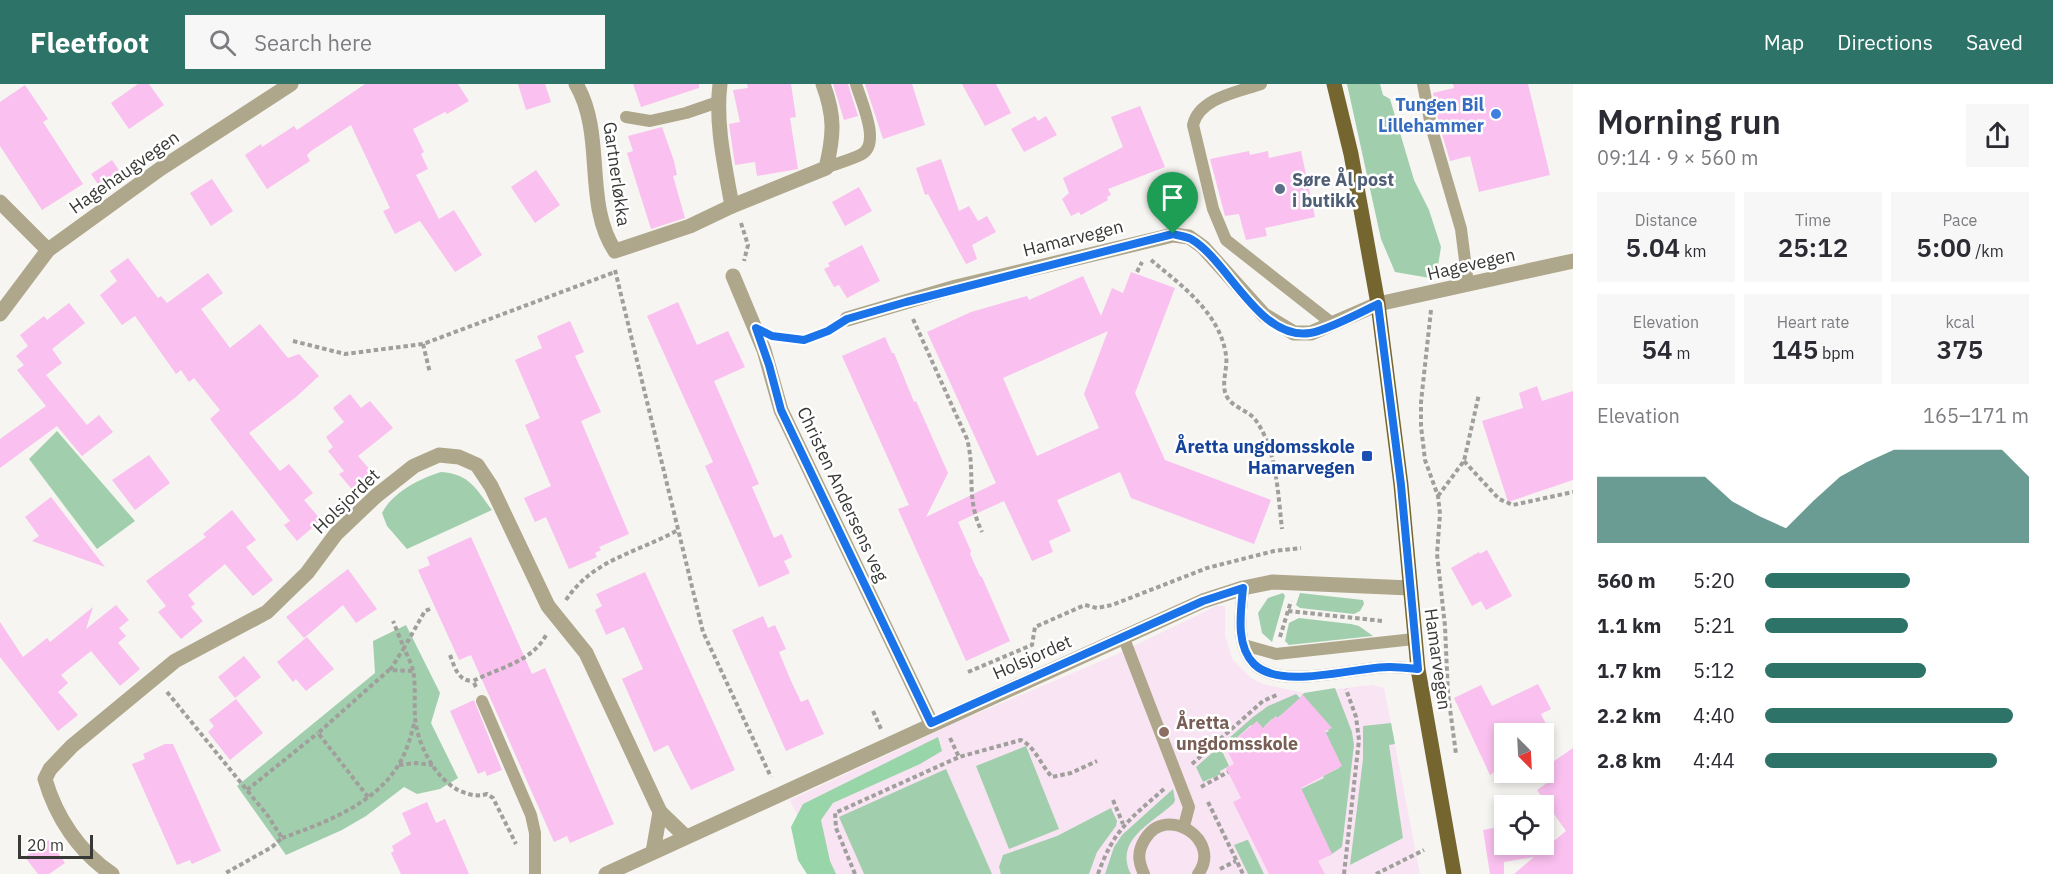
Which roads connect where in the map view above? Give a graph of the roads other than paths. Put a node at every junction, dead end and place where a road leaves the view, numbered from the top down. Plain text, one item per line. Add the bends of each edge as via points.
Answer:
1 (291, 84) edge
2 (576, 84) edge
3 (720, 84) edge
4 (823, 84) edge
5 (856, 84) edge
6 (1261, 84) edge
7 (1335, 84) edge
8 (1423, 84) edge
9 (718, 102) junction
10 (626, 117) dead end
11 (826, 168) junction
12 (0, 202) edge
13 (732, 206) junction
14 (48, 250) junction
15 (1573, 261) edge
16 (733, 276) road end
17 (1468, 284) junction
18 (1378, 304) junction
19 (0, 314) edge
20 (847, 319) road end
21 (1333, 324) junction
22 (1243, 588) junction
23 (1410, 588) junction
24 (1123, 636) junction
25 (1414, 639) junction
26 (1244, 645) junction
27 (1418, 669) junction
28 (482, 701) dead end
29 (931, 723) junction
30 (660, 812) junction
31 (1184, 826) junction
32 (686, 837) junction
33 (653, 852) junction
34 (112, 874) edge
35 (535, 874) edge
36 (606, 874) edge
37 (1144, 874) edge
38 (1198, 874) edge
39 (1454, 874) edge

1 - 14 street, Hagehaugvegen via 160,169
2 - 13 street, Gartnerløkka via 587,104 600,213 606,237 615,251 690,226
3 - 9 street
4 - 11 street via 833,127
5 - 11 lane via 871,145 863,153
6 - 21 lane via 1204,105 1196,114 1193,125 1213,209 1226,240
7 - 18 main road, Hamarvegen
8 - 17 lane via 1461,229
9 - 10 lane via 650,121
9 - 13 street
11 - 13 street, Gartnerløkka
12 - 14 street
14 - 19 street, Hagehaugvegen
15 - 17 street, Hagevegen
16 - 29 street, Christen Andersens veg via 756,328 781,410
17 - 18 street, Hagevegen
18 - 21 street, Hamarvegen
18 - 23 main road, Hamarvegen
20 - 21 street, Hamarvegen via 1173,234 1189,237 1203,248 1243,295 1280,326 1294,333 1311,333
22 - 23 street, Holsjordet via 1272,582
22 - 24 street, Holsjordet
22 - 26 lane via 1240,621
23 - 25 main road, Hamarvegen
24 - 29 street, Holsjordet
24 - 31 lane via 1190,807
25 - 26 lane via 1276,654
25 - 27 main road, Hamarvegen
26 - 27 lane via 1253,663 1272,675 1389,667
27 - 39 main road, Hamarvegen
28 - 35 lane via 531,815 536,833
29 - 32 street, Holsjordet
30 - 32 street, Holsjordet
30 - 33 street
30 - 34 street, Holsjordet via 586,653 548,606 486,479 477,465 459,457 439,455 414,466 376,496 336,534 307,573 267,612 175,661 72,746 50,769 45,779 50,795 77,844
31 - 37 lane via 1169,823 1149,831 1139,848
31 - 38 lane via 1197,836 1204,851
32 - 33 street, Holsjordet
33 - 36 street, Holsjordet

